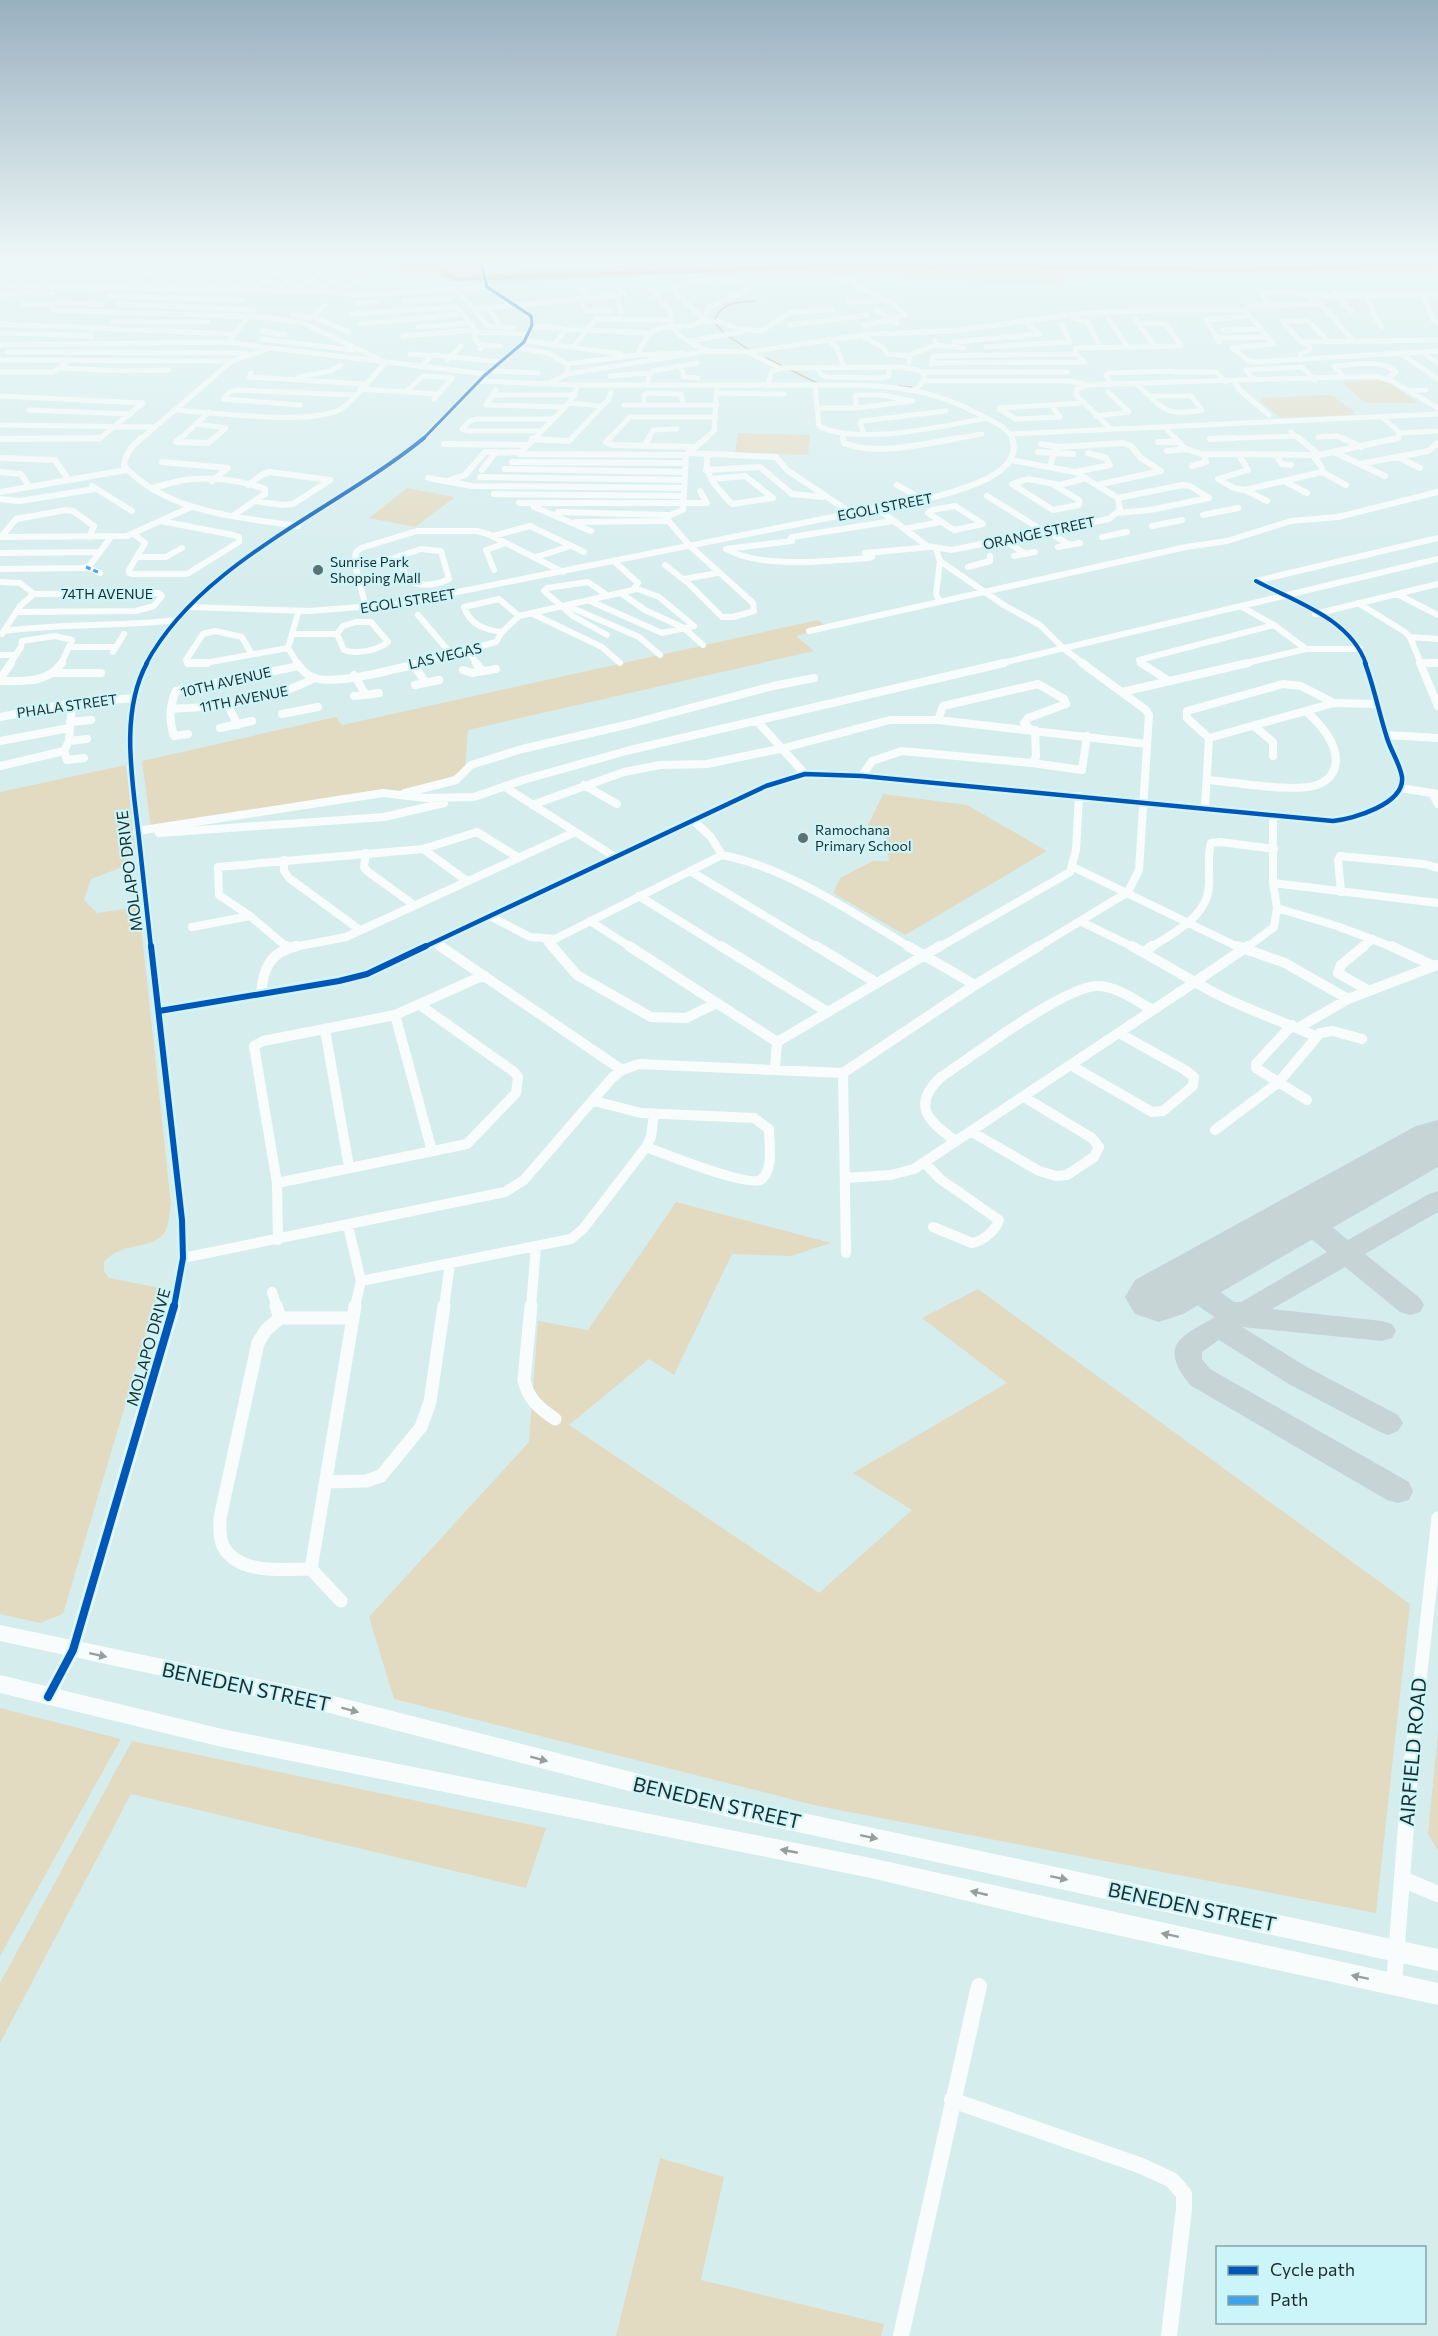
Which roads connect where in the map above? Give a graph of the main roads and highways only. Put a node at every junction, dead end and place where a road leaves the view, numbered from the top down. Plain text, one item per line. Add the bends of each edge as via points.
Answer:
1 (0, 1633) edge
2 (0, 1684) edge
3 (1438, 1960) edge
4 (1438, 1994) edge

1 -> 3 main road, BENEDEN STREET via 306,1698 733,1808
4 -> 2 main road, BENEDEN STREET via 871,1868 222,1738

